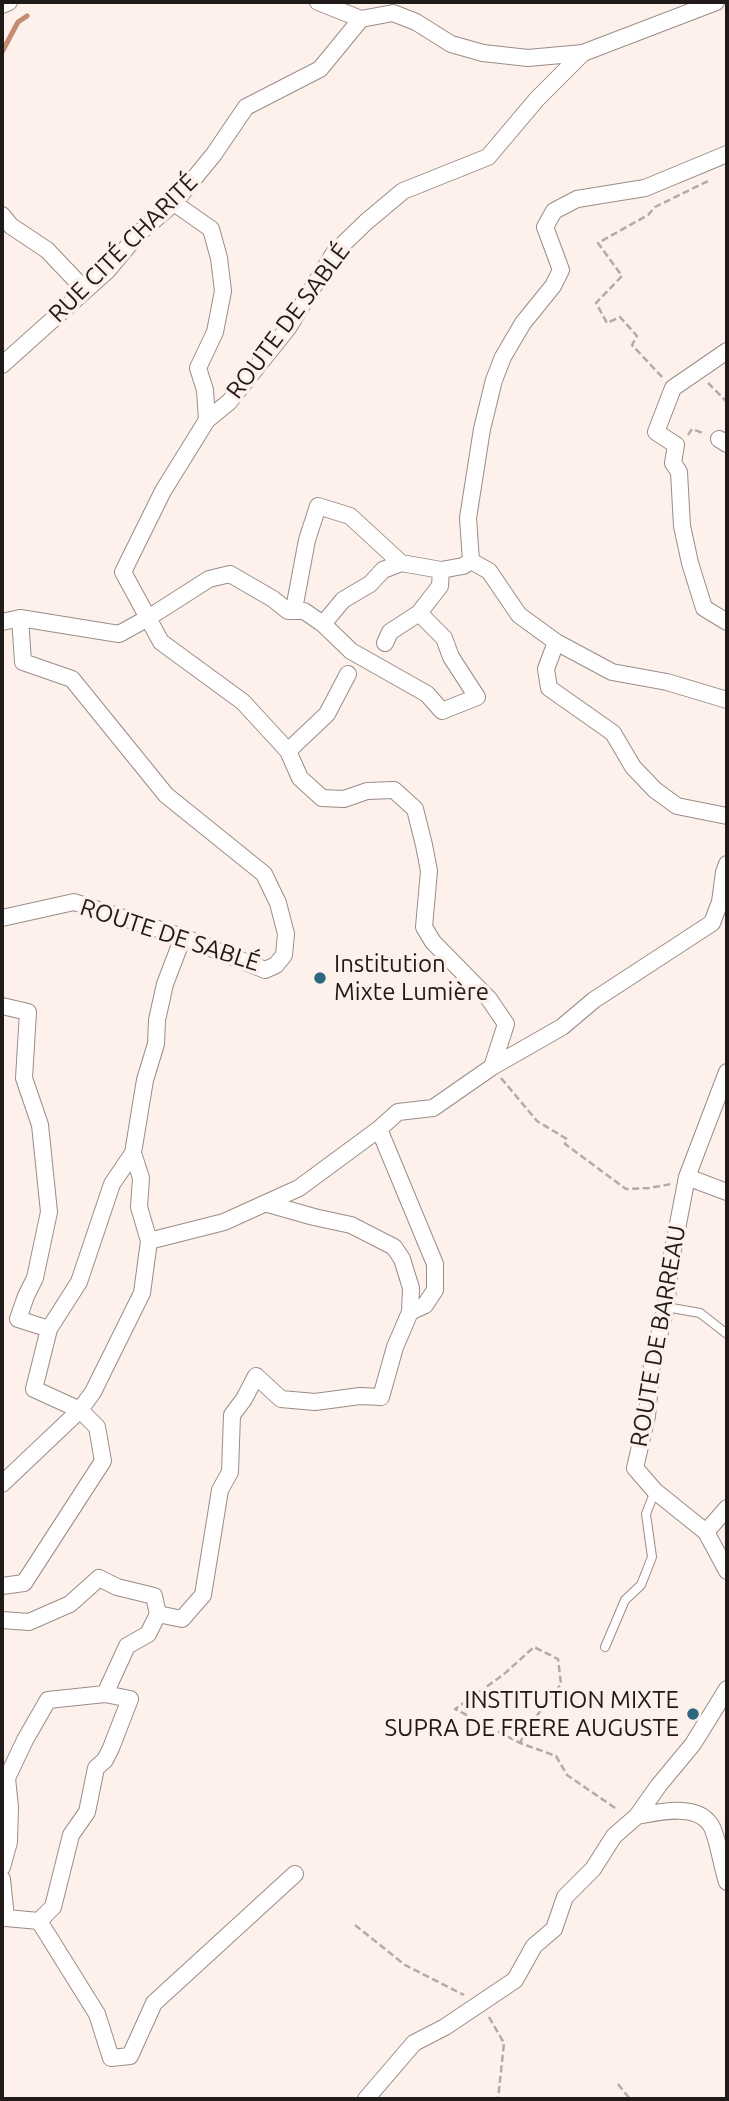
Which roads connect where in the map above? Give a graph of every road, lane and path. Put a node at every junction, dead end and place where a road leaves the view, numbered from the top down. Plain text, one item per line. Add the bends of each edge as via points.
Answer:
1 (9, 2) edge
2 (318, 2) edge
3 (716, 2) edge
4 (2, 5) edge
5 (361, 19) junction
6 (583, 53) junction
7 (727, 154) edge
8 (713, 178) dead end
9 (174, 203) junction
10 (5, 225) edge
11 (85, 290) junction
12 (727, 351) edge
13 (2, 365) edge
14 (695, 371) junction
15 (673, 388) junction
16 (727, 402) edge
17 (207, 420) junction
18 (723, 441) edge
19 (676, 445) junction
20 (471, 561) junction
21 (401, 563) junction
22 (441, 569) junction
23 (294, 609) junction
24 (419, 612) junction
25 (20, 618) junction
26 (148, 618) junction
27 (2, 622) edge
28 (727, 622) edge
29 (323, 624) junction
30 (556, 642) junction
31 (385, 643) dead end
32 (348, 674) dead end
33 (727, 700) edge
34 (288, 751) junction
35 (727, 816) edge
36 (727, 864) edge
37 (2, 918) edge
38 (183, 937) junction
39 (2, 1006) edge
40 (492, 1067) junction
41 (727, 1072) edge
42 (379, 1129) junction
43 (133, 1153) junction
44 (687, 1177) junction
45 (727, 1192) edge
46 (268, 1203) junction
47 (149, 1241) junction
48 (666, 1307) junction
49 (410, 1312) junction
50 (48, 1329) junction
51 (727, 1334) edge
52 (80, 1410) junction
53 (2, 1484) edge
54 (655, 1491) junction
55 (727, 1508) edge
56 (706, 1532) junction
57 (727, 1571) edge
58 (2, 1586) edge
59 (158, 1614) junction
60 (2, 1620) edge
61 (605, 1647) dead end
62 (727, 1689) edge
63 (105, 1694) junction
64 (520, 1743) junction
65 (636, 1817) junction
66 (2, 1867) edge
67 (295, 1874) dead end
68 (2, 1879) edge
69 (727, 1882) edge
70 (39, 1920) junction
71 (355, 1925) dead end
72 (481, 2004) junction
73 (618, 2084) dead end
74 (498, 2098) edge
75 (366, 2099) edge
76 (491, 2099) edge
77 (630, 2099) edge

1 - 4 street
2 - 5 street
3 - 6 street
5 - 6 street via 393,13 452,44 483,54 528,58
5 - 9 street, RUE CITÉ CHARITÉ via 320,69 247,107
6 - 17 street, ROUTE DE SABLÉ via 488,157 403,191 334,253 288,328 229,402
7 - 20 street via 645,188 577,199 554,211 545,228 561,270 523,323 494,380 468,518
8 - 15 path via 598,243 622,276 596,303 607,323 620,317 637,336 632,345
9 - 11 street, RUE CITÉ CHARITÉ
9 - 17 street via 211,229 219,258 223,291 215,332 198,368
10 - 11 street via 47,250
11 - 13 street, RUE CITÉ CHARITÉ
12 - 14 street
14 - 15 street
14 - 16 path
15 - 19 street via 656,432
17 - 26 street, ROUTE DE SABLÉ via 163,491 123,572
18 - 19 path via 692,429 683,444
19 - 28 street via 673,463 679,472 682,526 690,563 704,608
20 - 22 street
20 - 30 street via 489,571 519,615
21 - 22 street
21 - 23 street via 350,516 318,506
21 - 29 street via 383,570 343,600
22 - 24 street via 440,586
23 - 26 street via 288,611 230,574 209,579
23 - 29 street
24 - 29 street via 444,638 477,697 442,712 427,694 351,651
24 - 31 street via 390,632
25 - 26 street via 119,634
25 - 27 street
25 - 38 street, ROUTE DE SABLÉ via 23,662 72,679 166,795 264,874 286,934 284,955 265,970
26 - 34 street via 161,642 243,702
30 - 33 street via 612,672
30 - 35 street via 546,669 549,688 612,733 633,767 677,806
32 - 34 street via 327,715
34 - 40 street via 300,778 323,799 394,790 415,809 429,871 424,927 506,1024
36 - 40 street via 712,923 594,1000 562,1027
37 - 38 street, ROUTE DE SABLÉ via 74,902
38 - 43 street via 165,984
39 - 50 street via 28,1012 24,1078 40,1125 49,1212 35,1278 18,1320
40 - 42 street via 432,1108 398,1112
40 - 44 path via 537,1121 567,1139 565,1144 626,1189 668,1185
41 - 44 street, ROUTE DE BARREAU
42 - 46 street via 299,1188
42 - 49 street via 435,1264 435,1290 425,1305
43 - 47 street via 141,1178 139,1207
43 - 50 street via 112,1184 79,1282
44 - 45 street
44 - 48 street, ROUTE DE BARREAU
46 - 47 street via 224,1222
46 - 49 street via 351,1225 394,1247 411,1288
47 - 52 street via 142,1293
48 - 51 lane via 699,1313
48 - 54 street, ROUTE DE BARREAU via 635,1468
49 - 59 street via 381,1397 314,1402 281,1399 256,1376 232,1415 230,1472 220,1490 203,1595 181,1619
50 - 52 street via 34,1390
52 - 53 street
52 - 58 street via 97,1427 103,1461 24,1584
54 - 56 street, ROUTE DE BARREAU
54 - 61 lane via 646,1514 652,1557 641,1585 625,1600
55 - 56 street
56 - 57 street, ROUTE DE BARREAU
59 - 60 street via 154,1596 99,1578 70,1604 29,1622
59 - 63 street via 148,1634 127,1646
62 - 65 street via 693,1744
63 - 66 street via 48,1700 6,1778 9,1842
63 - 70 street via 130,1699 111,1748 96,1768 87,1812 71,1835 53,1907
64 - 64 path via 561,1684 558,1659 534,1647 455,1709
64 - 65 path via 556,1756 568,1774 608,1804
65 - 69 street via 668,1810 699,1814 711,1824
65 - 72 street via 614,1836 593,1869 565,1897 554,1929 534,1946 515,1980
67 - 70 street via 154,2003 130,2056 111,2058 97,2014
68 - 70 street via 6,1918
71 - 72 path via 405,1965
72 - 74 path via 504,2043
72 - 75 street via 414,2043
73 - 77 path
74 - 76 path

